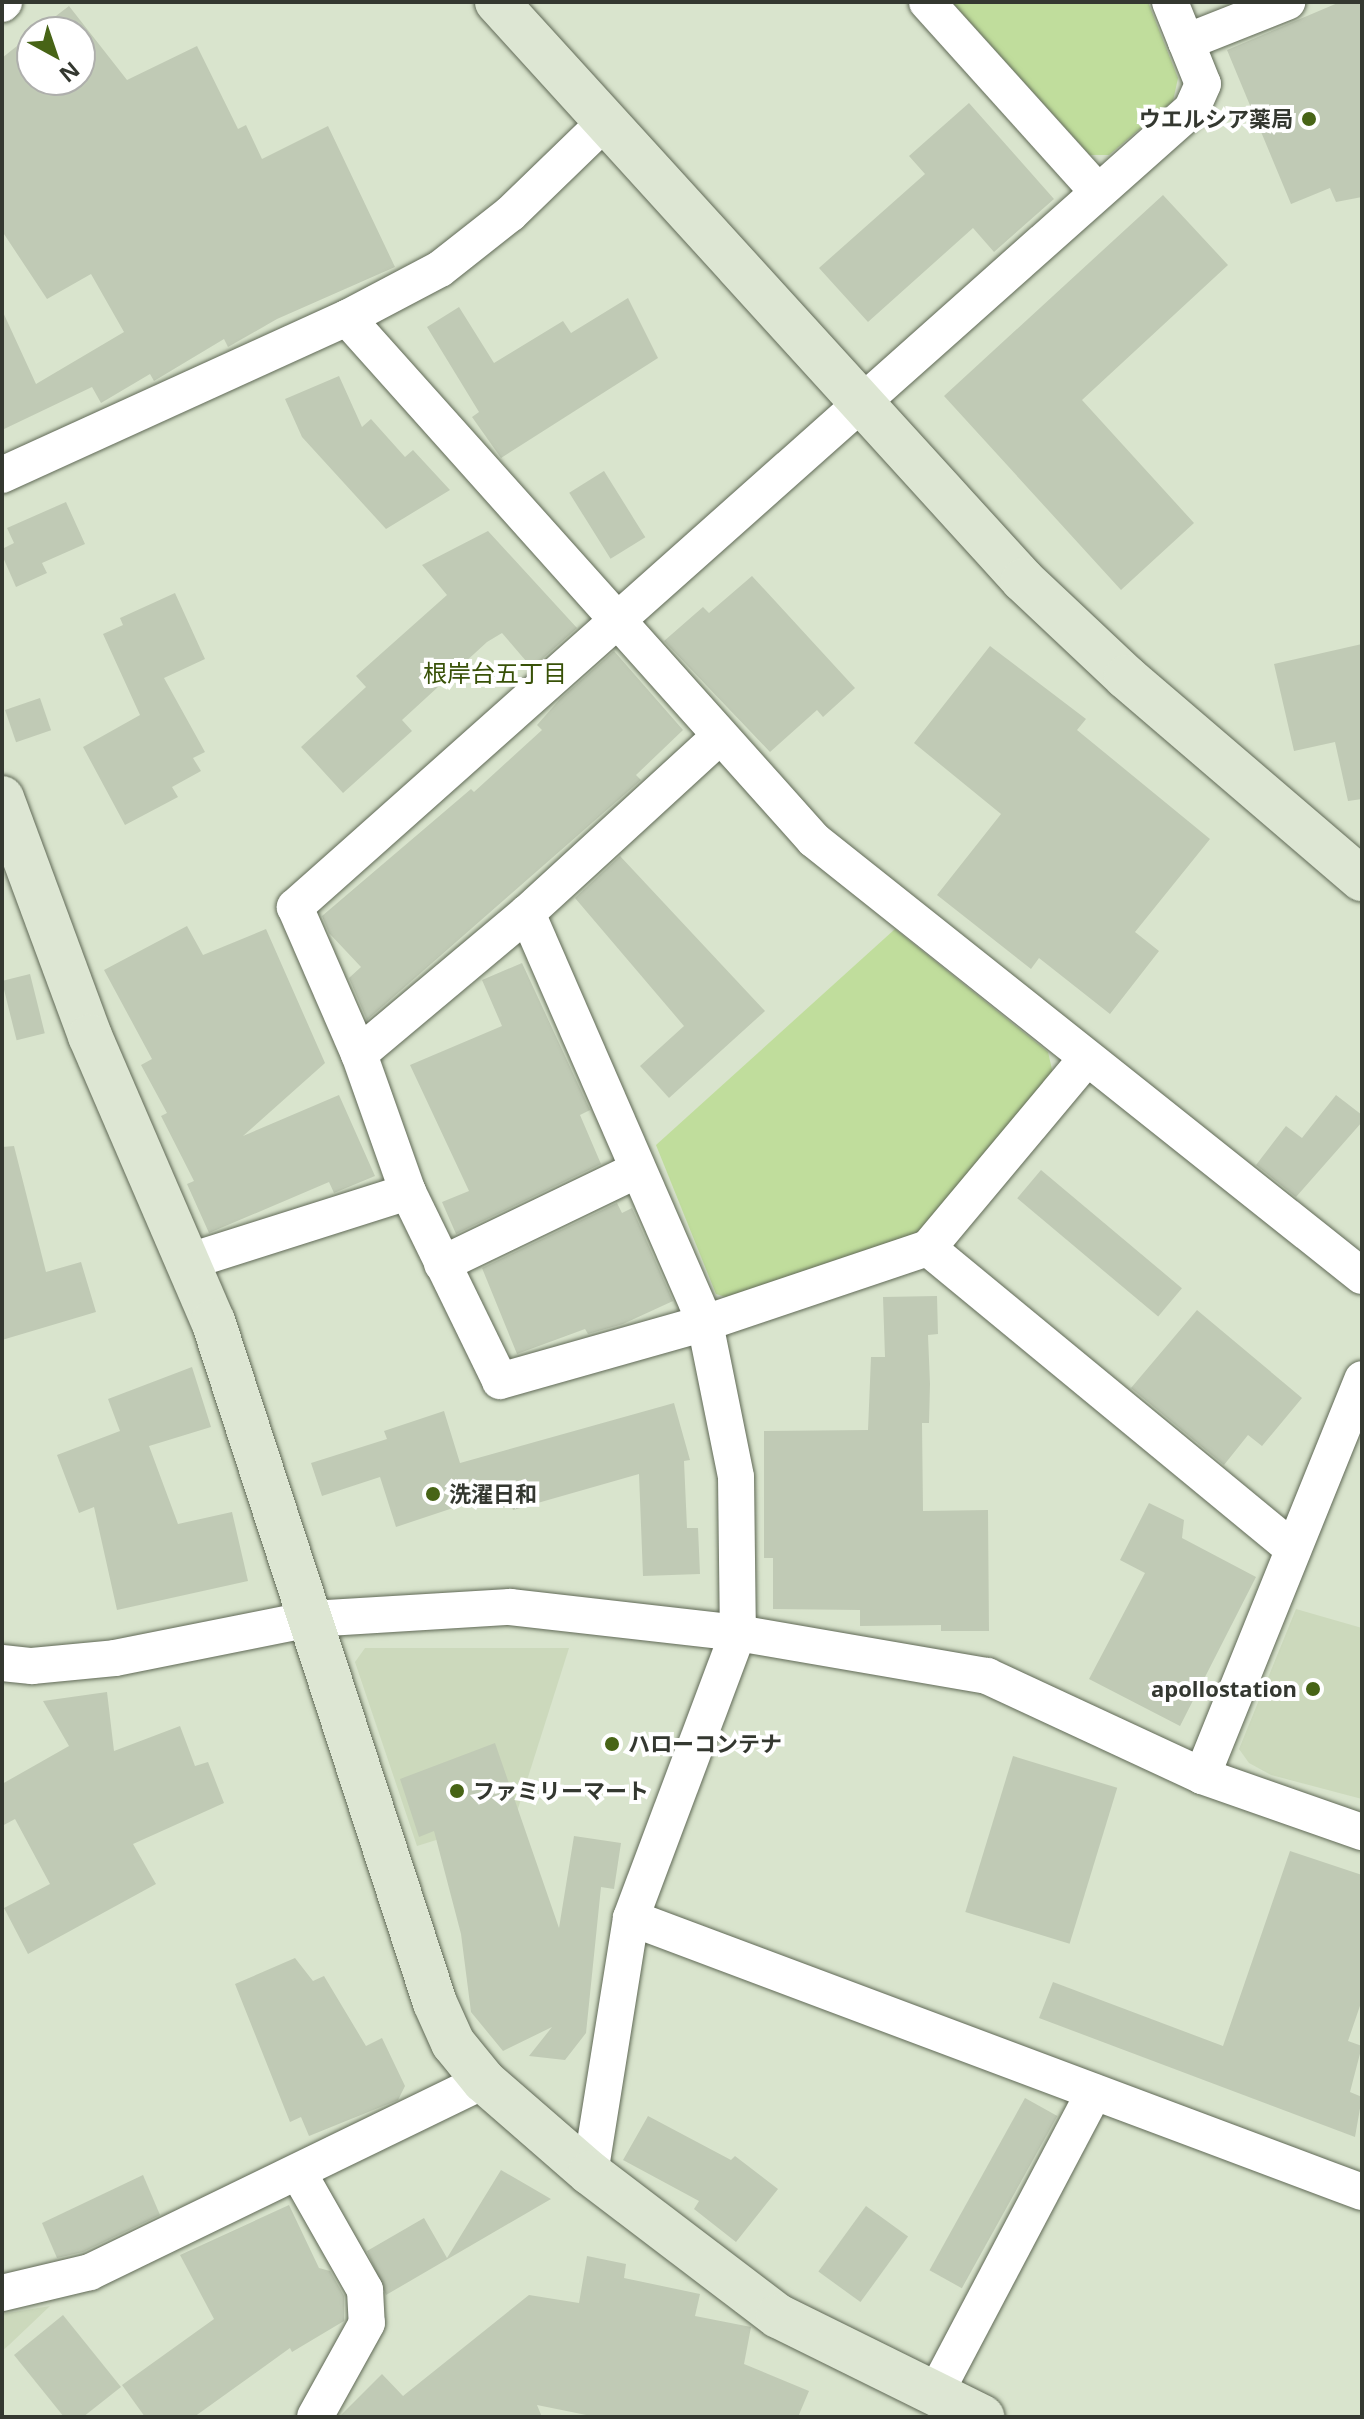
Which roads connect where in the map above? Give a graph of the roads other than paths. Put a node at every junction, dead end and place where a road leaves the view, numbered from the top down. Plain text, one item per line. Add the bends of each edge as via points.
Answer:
1 (497, 2) edge
2 (927, 2) edge
3 (1170, 2) edge
4 (1287, 2) edge
5 (1186, 42) junction
6 (604, 123) junction
7 (1097, 191) junction
8 (347, 318) junction
9 (858, 403) junction
10 (2, 475) edge
11 (616, 621) junction
12 (719, 737) junction
13 (2, 798) edge
14 (1362, 879) edge
15 (527, 913) junction
16 (359, 1054) junction
17 (1086, 1059) junction
18 (637, 1170) junction
19 (408, 1192) junction
20 (928, 1248) junction
21 (187, 1262) junction
22 (442, 1264) junction
23 (1362, 1276) edge
24 (705, 1323) junction
25 (1362, 1379) edge
26 (1293, 1549) junction
27 (311, 1619) junction
28 (738, 1633) junction
29 (2, 1663) edge
30 (1202, 1776) junction
31 (1362, 1832) edge
32 (631, 1918) junction
33 (484, 2081) junction
34 (1094, 2092) junction
35 (298, 2172) junction
36 (590, 2173) junction
37 (1362, 2192) edge
38 (2, 2293) edge
39 (935, 2394) junction
40 (315, 2417) edge
41 (982, 2417) edge

1 - 6 street
2 - 7 street
3 - 5 street
4 - 5 street
5 - 7 street via 1203,84 1192,109
6 - 8 street via 510,214 440,269
6 - 9 street
7 - 9 street
8 - 10 street
8 - 11 street
9 - 11 street
9 - 14 street via 1046,601
11 - 12 street
11 - 16 street via 295,907
12 - 15 street
12 - 17 street via 814,840
13 - 21 street via 90,1036
15 - 16 street
15 - 18 street
16 - 19 street
17 - 20 street
17 - 23 street
18 - 22 street
18 - 24 street
19 - 21 street
19 - 22 street
20 - 24 street
20 - 26 street
21 - 27 street via 218,1336
22 - 24 street via 500,1381
24 - 28 street via 736,1477
25 - 26 street
26 - 30 street
27 - 28 street via 510,1607
27 - 29 street via 115,1658 32,1666
27 - 33 street via 435,2003 453,2043
28 - 30 street via 987,1676
28 - 32 street
30 - 31 street
32 - 34 street
32 - 36 street
33 - 35 street
33 - 36 street
34 - 37 street
34 - 39 street
35 - 38 street via 90,2272
35 - 40 street via 365,2290 367,2323
36 - 39 street via 778,2316
39 - 41 street

